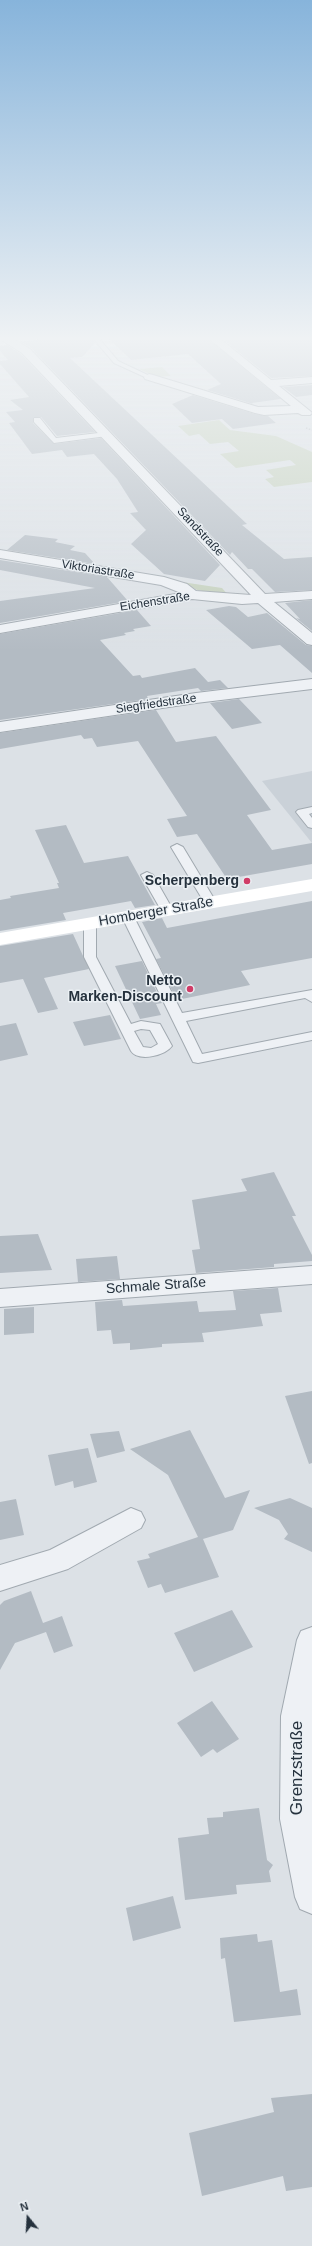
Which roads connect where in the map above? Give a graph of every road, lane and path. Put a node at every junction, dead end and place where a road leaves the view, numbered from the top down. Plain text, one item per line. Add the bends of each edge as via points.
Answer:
1 (113, 442) edge
2 (0, 554) edge
3 (192, 595) junction
4 (312, 595) edge
5 (262, 599) junction
6 (0, 629) edge
7 (312, 641) edge
8 (312, 684) edge
9 (0, 727) edge
10 (312, 810) edge
11 (312, 825) edge
12 (177, 847) dead end
13 (147, 875) dead end
14 (312, 884) edge
15 (210, 902) junction
16 (167, 910) junction
17 (128, 917) junction
18 (90, 924) junction
19 (0, 940) edge
20 (312, 998) edge
21 (178, 1018) junction
22 (127, 1029) dead end
23 (312, 1036) edge
24 (312, 1275) edge
25 (0, 1298) edge
26 (131, 1520) dead end
27 (0, 1578) edge
28 (312, 1640) edge
29 (312, 1897) edge

1 - 5 street, Sandstraße
2 - 3 street, Viktoriastraße via 164,581 182,587
3 - 5 street, Eichenstraße via 242,600
3 - 6 street, Eichenstraße
4 - 5 street, Eichenstraße
5 - 7 street, Sandstraße
8 - 9 street, Siegfriedstraße
10 - 11 lane via 302,812
12 - 15 lane
13 - 16 lane
14 - 15 main road, Homberger Straße
15 - 16 main road, Homberger Straße
16 - 17 main road, Homberger Straße
17 - 18 main road, Homberger Straße
17 - 21 lane
18 - 19 main road, Homberger Straße
18 - 22 lane via 90,957
20 - 21 lane via 309,993
21 - 23 lane via 198,1058
24 - 25 street, Schmale Straße
26 - 27 street via 58,1560
28 - 29 street, Grenzstraße via 296,1716 296,1819

